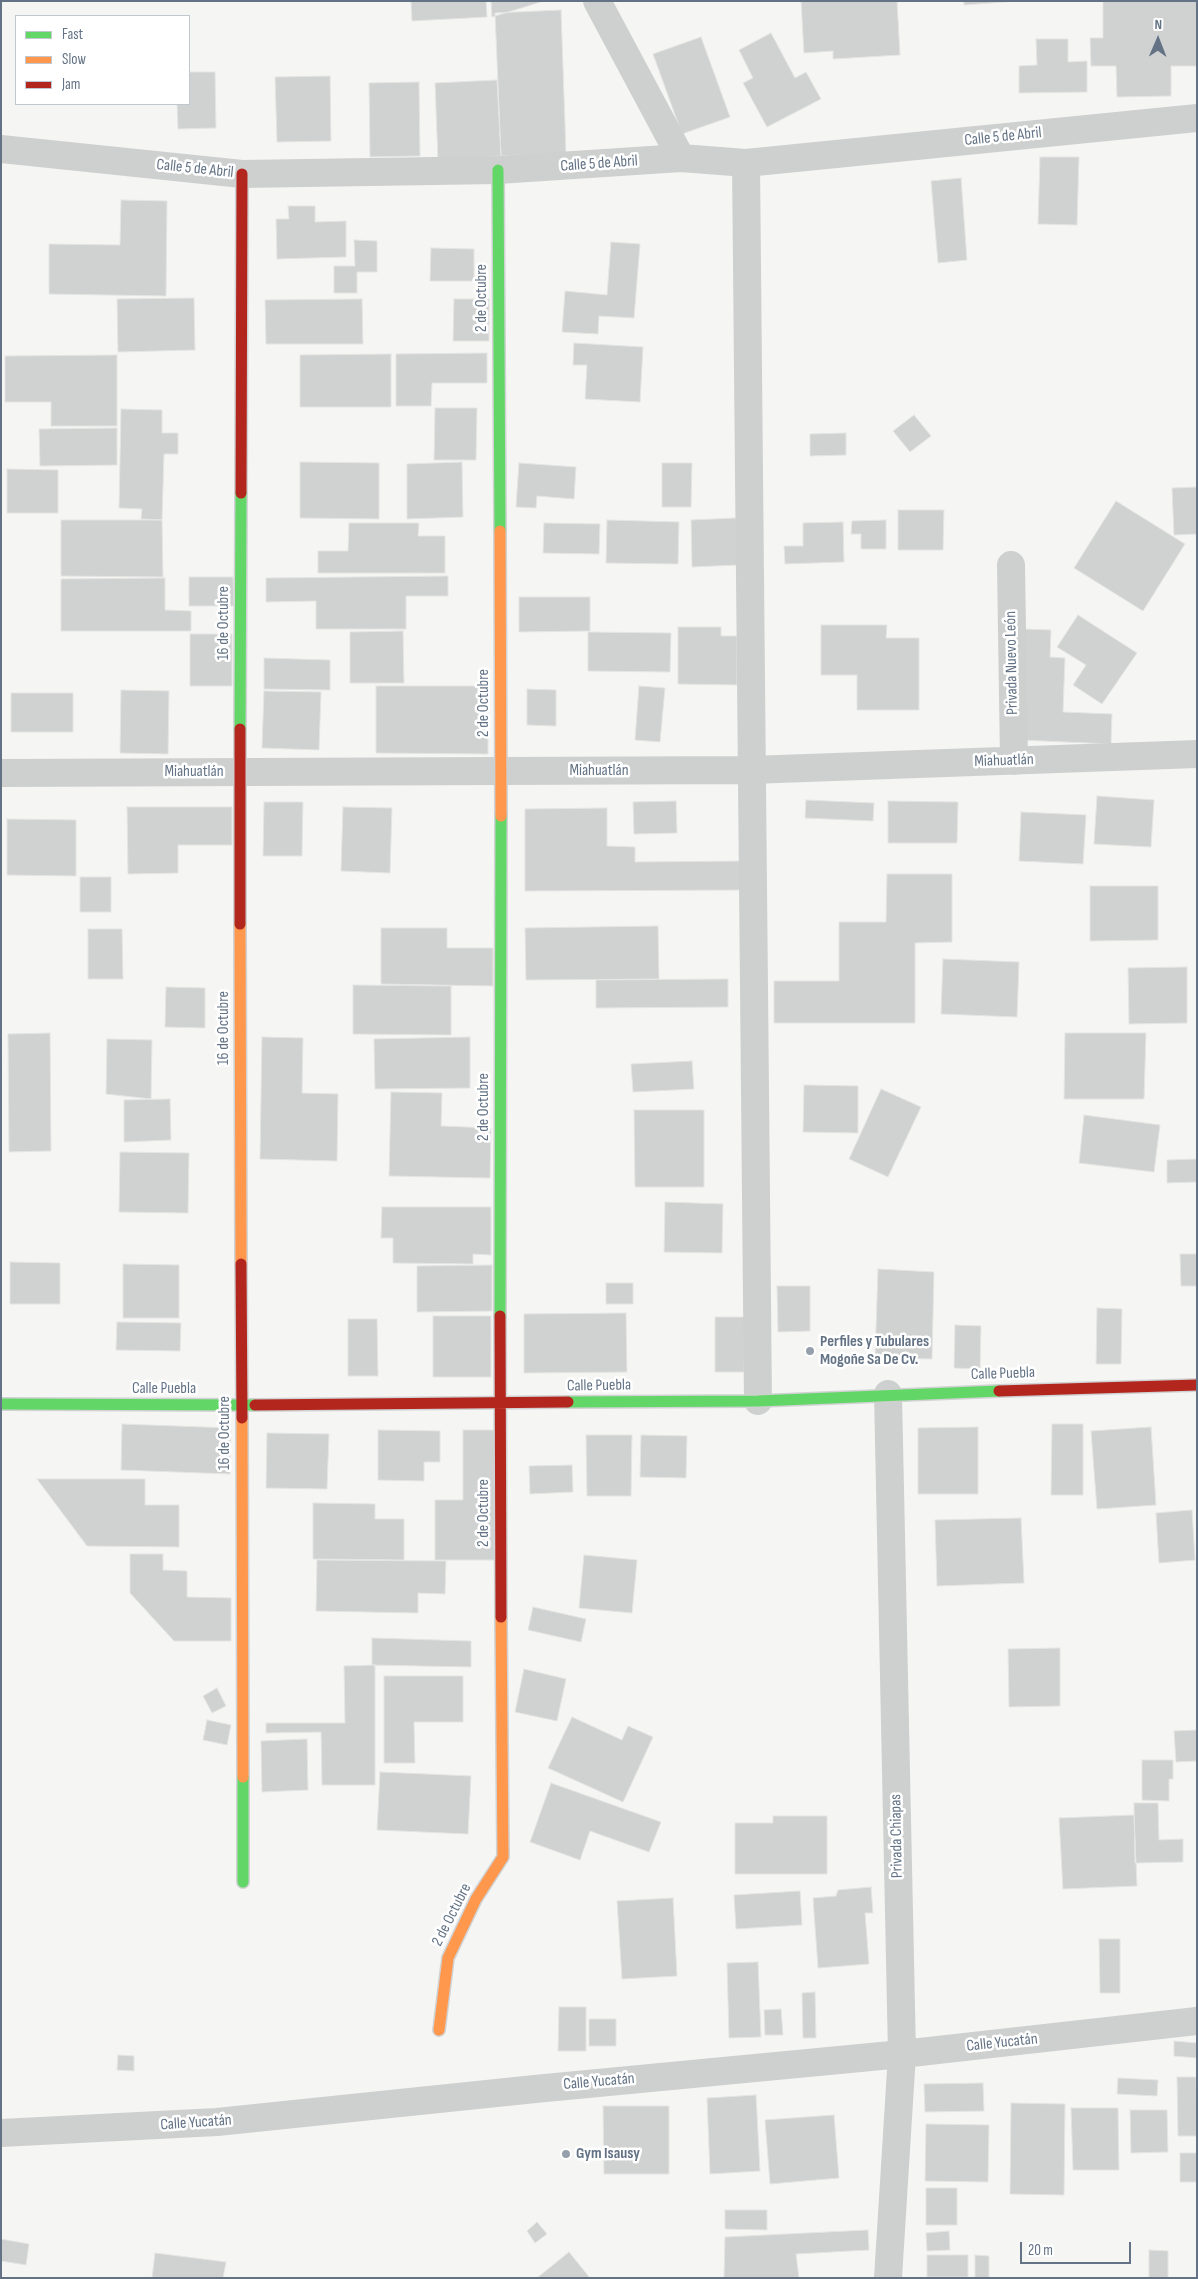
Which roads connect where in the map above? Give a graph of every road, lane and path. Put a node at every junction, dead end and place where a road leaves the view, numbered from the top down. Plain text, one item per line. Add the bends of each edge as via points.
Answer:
1 (597, 1) edge
2 (1197, 118) edge
3 (1, 149) edge
4 (681, 158) junction
5 (746, 163) junction
6 (498, 170) junction
7 (242, 174) junction
8 (1011, 565) dead end
9 (1197, 754) edge
10 (1014, 761) junction
11 (751, 770) junction
12 (240, 772) junction
13 (501, 772) junction
14 (1, 773) edge
15 (1197, 1385) edge
16 (888, 1394) junction
17 (758, 1401) junction
18 (1, 1404) edge
19 (500, 1404) junction
20 (241, 1405) junction
21 (243, 1882) dead end
22 (1197, 2022) edge
23 (439, 2030) dead end
24 (902, 2054) junction
25 (1, 2133) edge
26 (888, 2278) edge

1 - 4 street
2 - 5 street, Calle 5 de Abril
3 - 7 street, Calle 5 de Abril
4 - 5 street, Calle 5 de Abril
4 - 6 street, Calle 5 de Abril
5 - 11 street
6 - 7 street, Calle 5 de Abril
6 - 13 street, 2 de Octubre
7 - 12 street, 16 de Octubre
8 - 10 street, Privada Nuevo León
9 - 10 street, Miahuatlán
10 - 11 street, Miahuatlán
11 - 13 street, Miahuatlán
11 - 17 street
12 - 13 street, Miahuatlán
12 - 14 street, Miahuatlán
12 - 20 street, 16 de Octubre
13 - 19 street, 2 de Octubre
15 - 16 street, Calle Puebla
16 - 17 street, Calle Puebla
16 - 24 street, Privada Chiapas
17 - 19 street, Calle Puebla
18 - 20 street, Calle Puebla
19 - 20 street, Calle Puebla
19 - 23 street, 2 de Octubre via 503,1856 476,1899 448,1958
20 - 21 street, 16 de Octubre
22 - 24 street, Calle Yucatán
24 - 25 street, Calle Yucatán via 217,2122
24 - 26 street, Privada Chiapas

